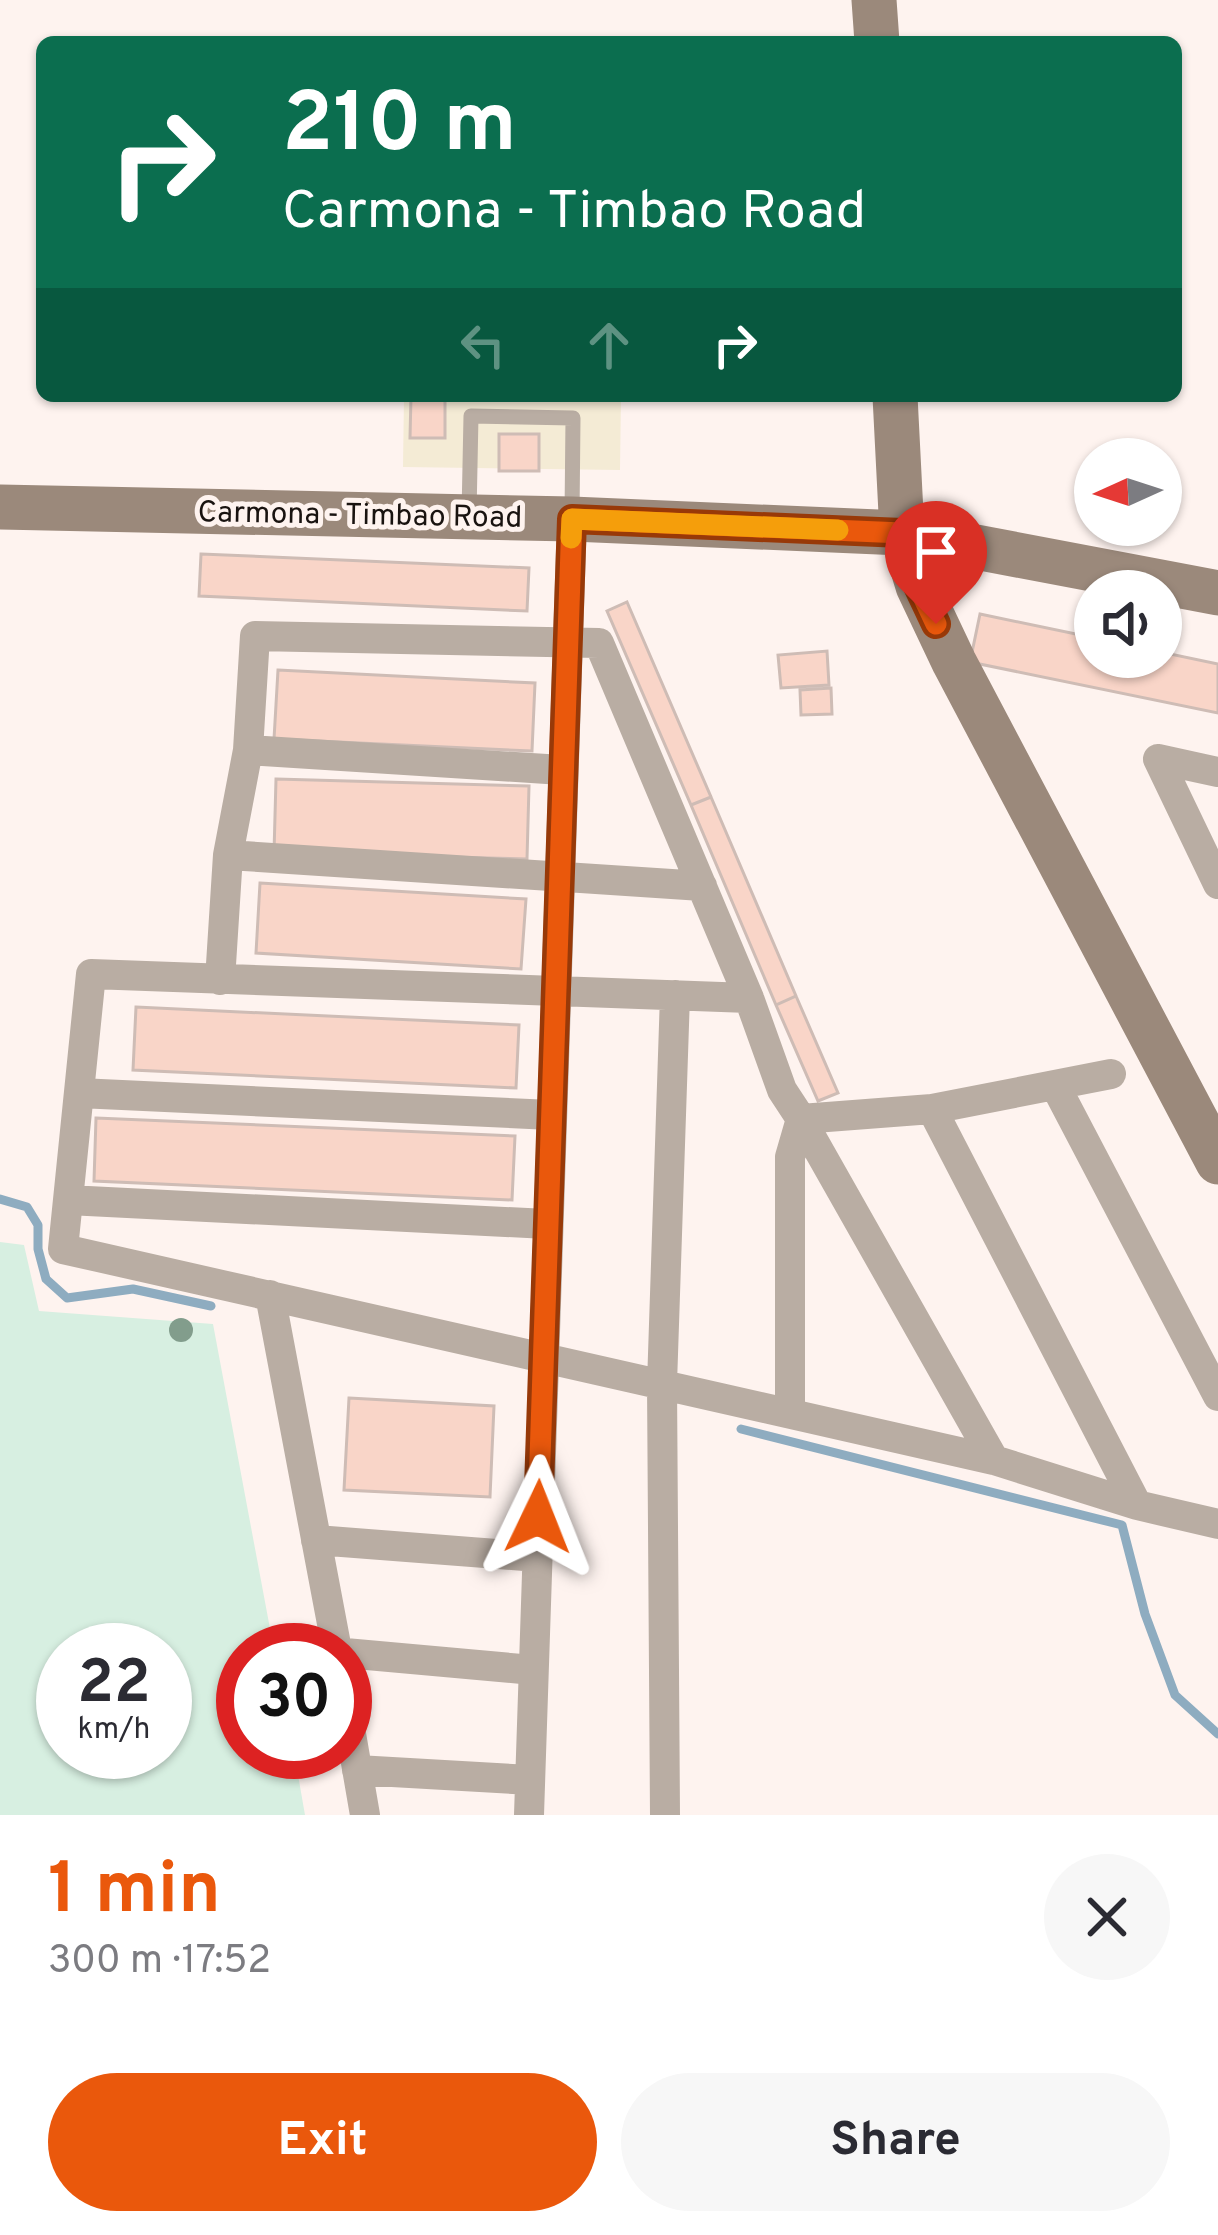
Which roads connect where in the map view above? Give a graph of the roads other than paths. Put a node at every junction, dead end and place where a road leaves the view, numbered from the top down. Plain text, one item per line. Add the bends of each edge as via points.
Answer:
1 (874, 0) edge
2 (877, 36) edge
3 (895, 402) edge
4 (2, 500) edge
5 (469, 517) junction
6 (572, 519) junction
7 (902, 533) junction
8 (1218, 593) edge
9 (566, 643) junction
10 (248, 750) junction
11 (562, 770) junction
12 (1218, 772) edge
13 (228, 855) junction
14 (558, 879) junction
15 (1218, 884) edge
16 (702, 886) junction
17 (220, 980) junction
18 (555, 991) junction
19 (675, 995) junction
20 (749, 998) junction
21 (1111, 1074) dead end
22 (1055, 1085) junction
23 (79, 1093) junction
24 (932, 1109) junction
25 (551, 1115) junction
26 (801, 1119) junction
27 (1218, 1162) edge
28 (68, 1200) junction
29 (548, 1224) junction
30 (270, 1295) junction
31 (543, 1357) junction
32 (662, 1384) junction
33 (1218, 1396) edge
34 (790, 1413) junction
35 (994, 1460) junction
36 (1137, 1505) junction
37 (1218, 1524) edge
38 (316, 1540) junction
39 (537, 1557) junction
40 (335, 1623) edge
41 (372, 1655) edge
42 (533, 1670) junction
43 (372, 1771) edge
44 (358, 1779) edge
45 (530, 1780) junction
46 (364, 1815) edge
47 (529, 1815) edge
48 (665, 1815) edge

1 - 2 main road
3 - 7 main road
4 - 5 main road, Carmona - Timbao Road
5 - 6 main road, Carmona - Timbao Road
5 - 6 lane via 471,416 573,418
6 - 7 main road, Carmona - Timbao Road
6 - 9 street
7 - 8 main road, Carmona - Timbao Road
7 - 27 main road via 954,662
9 - 10 street via 255,636
9 - 11 street
9 - 16 street via 599,643
10 - 11 street
10 - 13 street
11 - 14 street
12 - 15 street via 1158,759
13 - 14 street
13 - 17 street
14 - 16 street
14 - 18 street
16 - 20 street
17 - 18 street
17 - 23 street via 92,974
18 - 19 street
18 - 25 street
19 - 20 street
19 - 32 street
20 - 26 street via 782,1090
21 - 22 street
22 - 24 street
22 - 33 street
23 - 25 street
23 - 28 street
24 - 26 street
24 - 36 street
25 - 29 street
26 - 34 street via 790,1157
26 - 35 street
28 - 29 street
28 - 30 street via 63,1249
29 - 31 street
30 - 31 street
30 - 38 street
31 - 32 street
31 - 39 street
32 - 34 street
32 - 48 street
34 - 35 street
35 - 36 street
36 - 37 street
38 - 39 street
38 - 40 street
39 - 42 street
41 - 42 street
42 - 45 street
43 - 45 street
44 - 46 street
45 - 47 street

